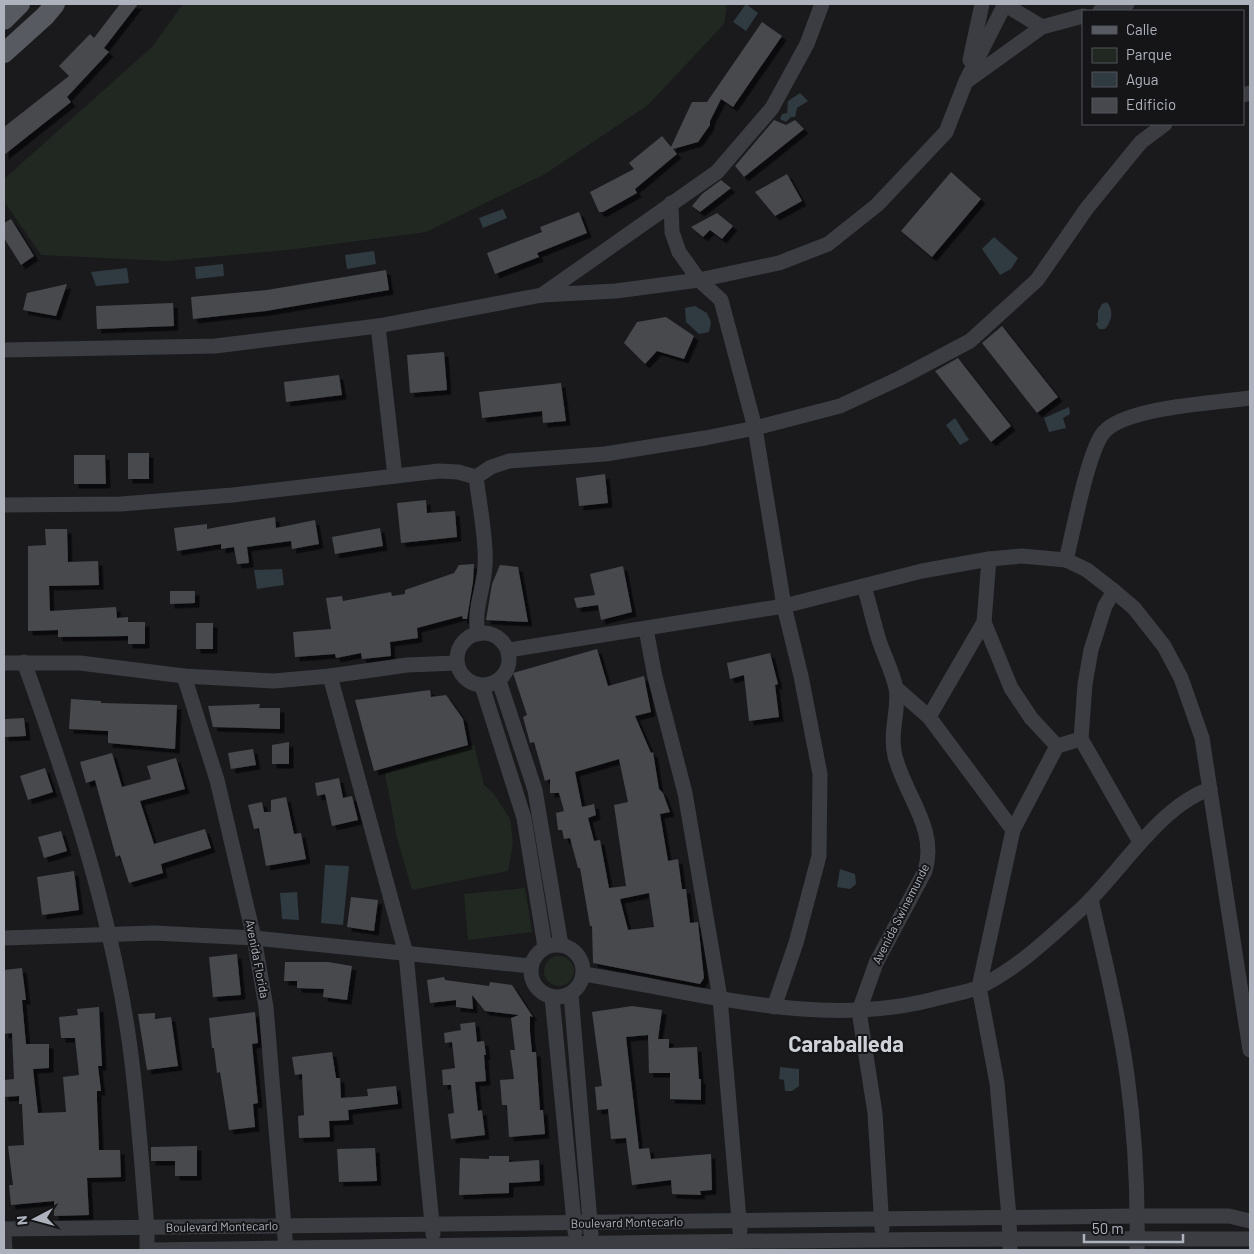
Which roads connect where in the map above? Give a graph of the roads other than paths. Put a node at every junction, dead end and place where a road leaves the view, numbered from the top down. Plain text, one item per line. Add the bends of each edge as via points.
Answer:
1 (20, 4) edge
2 (55, 4) edge
3 (822, 4) edge
4 (982, 4) edge
5 (1004, 4) edge
6 (1127, 4) edge
7 (1104, 10) edge
8 (1082, 16) edge
9 (4, 20) edge
10 (1042, 27) junction
11 (4, 54) edge
12 (966, 82) junction
13 (1164, 125) edge
14 (671, 203) junction
15 (699, 280) junction
16 (542, 295) junction
17 (378, 326) junction
18 (4, 350) edge
19 (1250, 398) edge
20 (755, 428) junction
21 (395, 476) junction
22 (476, 477) junction
23 (4, 505) edge
24 (989, 559) junction
25 (1066, 560) junction
26 (864, 586) junction
27 (1114, 590) junction
28 (784, 606) junction
29 (984, 622) junction
30 (646, 629) junction
31 (478, 634) junction
32 (508, 650) junction
33 (24, 662) junction
34 (4, 664) edge
35 (457, 664) junction
36 (184, 676) junction
37 (330, 676) junction
38 (499, 681) junction
39 (482, 686) junction
40 (897, 689) junction
41 (929, 717) junction
42 (1081, 739) junction
43 (1057, 746) junction
44 (1210, 788) junction
45 (1013, 830) junction
46 (1140, 842) junction
47 (1091, 899) junction
48 (108, 933) junction
49 (4, 938) edge
50 (254, 938) junction
51 (561, 945) junction
52 (545, 948) junction
53 (406, 954) junction
54 (531, 966) junction
55 (583, 974) junction
56 (979, 987) junction
57 (571, 994) junction
58 (552, 997) junction
59 (720, 998) junction
60 (774, 1007) junction
61 (860, 1011) junction
62 (1250, 1050) edge
63 (1137, 1216) junction
64 (1010, 1217) junction
65 (882, 1220) junction
66 (1250, 1221) edge
67 (739, 1222) junction
68 (433, 1224) junction
69 (574, 1224) junction
70 (590, 1224) junction
71 (283, 1226) junction
72 (147, 1228) junction
73 (4, 1231) edge
74 (1250, 1239) edge
75 (1010, 1244) edge
76 (1138, 1244) edge
77 (883, 1245) edge
78 (741, 1246) edge
79 (576, 1247) edge
80 (592, 1247) edge
81 (432, 1248) edge
82 (286, 1249) edge
83 (5, 1250) edge
84 (147, 1250) edge
85 (151, 1250) edge

1 - 9 main road
2 - 11 main road
3 - 14 street via 807,44 772,108 716,172
4 - 12 street
5 - 10 street
5 - 12 street
6 - 7 street
8 - 10 street
10 - 12 street
12 - 15 street via 946,132 877,205 828,244 779,263
13 - 20 street via 1141,142 1087,208 1038,280 970,341 840,406
14 - 15 street via 672,232 679,252
14 - 16 street
15 - 16 street via 616,291
15 - 20 street via 721,300
16 - 17 street
17 - 18 street via 215,346
17 - 21 street
19 - 25 street via 1140,414 1117,421 1103,432 1092,455
20 - 22 street via 605,454 509,462 491,467
20 - 28 street
21 - 22 street via 458,472
21 - 23 street via 121,504
22 - 31 street via 486,564 477,606
24 - 25 street via 1022,556
24 - 26 street
24 - 29 street
25 - 27 street via 1087,570
26 - 28 street
26 - 40 street, Avenida Swinemunde
27 - 42 street via 1105,606 1092,650 1085,684
27 - 44 street via 1134,608 1164,646 1181,678 1202,738
28 - 30 street
28 - 60 street via 820,774 819,856 796,943
29 - 41 street
29 - 43 street via 1011,688 1031,718
30 - 32 street
30 - 59 street via 692,825
31 - 32 street via 496,637
31 - 35 street via 462,644
32 - 38 street via 509,662
33 - 34 street
33 - 36 street via 80,663
33 - 48 street via 71,796
35 - 37 street via 407,665
35 - 39 street via 466,679
36 - 37 street via 274,681
36 - 50 street, Avenida Florida via 217,780
37 - 53 street
38 - 39 street
38 - 51 street via 537,798
39 - 52 street via 522,810
40 - 41 street
40 - 61 street, Avenida Swinemunde via 894,753 929,838 930,856 876,963
41 - 45 street
42 - 43 street
42 - 46 street
43 - 45 street
44 - 46 street via 1195,794
44 - 62 street
45 - 56 street
46 - 47 street
47 - 56 street via 1023,959
47 - 63 street via 1127,1075
48 - 49 street
48 - 50 street
48 - 72 street via 130,1047
50 - 53 street
50 - 71 street, Avenida Florida via 266,1007
51 - 52 street
51 - 55 street via 578,955
52 - 54 street via 536,955
53 - 54 street
53 - 68 street
54 - 58 street via 535,986
55 - 57 street via 579,986
55 - 59 street
56 - 61 street via 910,1005
56 - 64 street via 997,1083
57 - 58 street
57 - 70 street
58 - 69 street
59 - 60 street
59 - 67 street
60 - 61 street
61 - 65 street, Avenida Swinemunde via 875,1114
63 - 64 street, Boulevard Montecarlo
63 - 66 street, Boulevard Montecarlo via 1229,1216
63 - 76 street
64 - 65 street, Boulevard Montecarlo
64 - 75 street
65 - 67 street, Boulevard Montecarlo
65 - 77 street, Avenida Swinemunde
67 - 70 street, Boulevard Montecarlo
67 - 78 street
68 - 69 street, Boulevard Montecarlo
68 - 71 street, Boulevard Montecarlo
68 - 81 street
69 - 70 street, Boulevard Montecarlo
69 - 79 street
70 - 80 street
71 - 72 street, Boulevard Montecarlo
71 - 82 street, Avenida Florida
72 - 73 street, Boulevard Montecarlo
72 - 84 street
73 - 83 street
74 - 76 street, Boulevard Montecarlo
75 - 76 street, Boulevard Montecarlo
75 - 77 street, Boulevard Montecarlo
77 - 78 street, Boulevard Montecarlo
78 - 80 street, Boulevard Montecarlo
79 - 80 street, Boulevard Montecarlo
79 - 81 street, Boulevard Montecarlo
81 - 82 street, Boulevard Montecarlo
82 - 85 street, Boulevard Montecarlo

